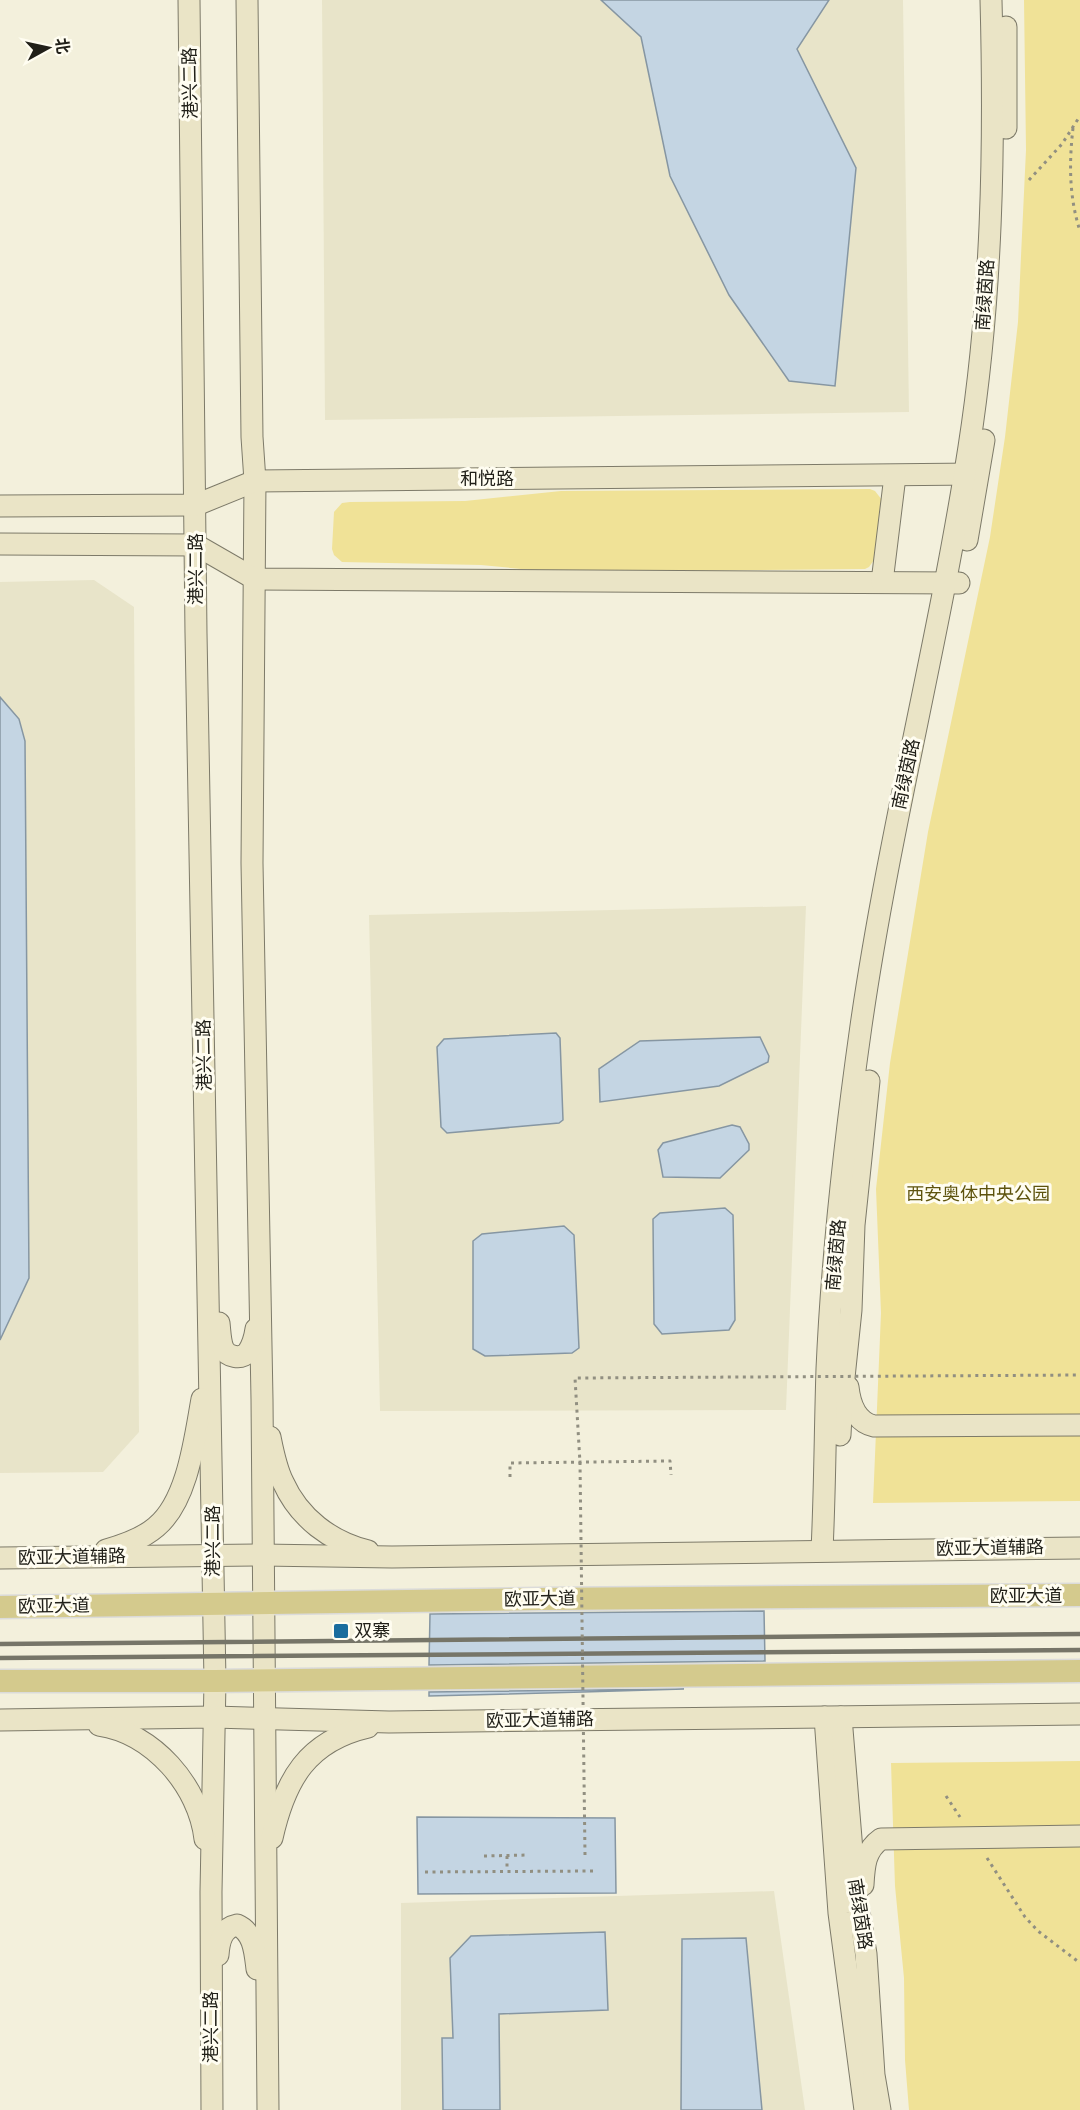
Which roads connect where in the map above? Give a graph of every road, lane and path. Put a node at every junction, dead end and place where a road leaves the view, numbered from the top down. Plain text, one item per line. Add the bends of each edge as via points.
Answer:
1 (189, 0) edge
2 (247, 0) edge
3 (991, 0) edge
4 (1005, 0) edge
5 (1080, 116) edge
6 (1073, 128) junction
7 (1029, 180) dead end
8 (1080, 231) edge
9 (972, 475) junction
10 (895, 476) junction
11 (255, 481) junction
12 (196, 505) junction
13 (0, 506) edge
14 (0, 544) edge
15 (196, 545) junction
16 (255, 579) junction
17 (882, 582) junction
18 (952, 583) junction
19 (208, 1252) junction
20 (260, 1304) junction
21 (210, 1348) junction
22 (847, 1349) junction
23 (1080, 1375) edge
24 (262, 1398) junction
25 (1080, 1425) edge
26 (580, 1463) junction
27 (671, 1475) dead end
28 (510, 1477) dead end
29 (1080, 1548) edge
30 (829, 1550) junction
31 (214, 1555) junction
32 (262, 1555) junction
33 (64, 1557) junction
34 (392, 1557) junction
35 (0, 1558) edge
36 (1080, 1595) edge
37 (213, 1603) junction
38 (263, 1603) junction
39 (0, 1607) edge
40 (1080, 1671) edge
41 (263, 1680) junction
42 (215, 1681) junction
43 (0, 1682) edge
44 (1080, 1714) edge
45 (214, 1717) junction
46 (833, 1717) junction
47 (264, 1718) junction
48 (60, 1719) junction
49 (0, 1720) edge
50 (389, 1722) junction
51 (946, 1796) dead end
52 (1080, 1836) edge
53 (973, 1837) junction
54 (527, 1855) dead end
55 (585, 1855) dead end
56 (484, 1856) dead end
57 (507, 1856) junction
58 (507, 1871) junction
59 (594, 1871) dead end
60 (425, 1872) dead end
61 (211, 1892) junction
62 (265, 1892) junction
63 (866, 1954) junction
64 (1080, 1963) edge
65 (211, 2038) junction
66 (267, 2056) junction
67 (212, 2110) edge
68 (268, 2110) edge
69 (865, 2110) edge
70 (880, 2110) edge

1 - 12 street, 港兴二路
2 - 11 street
3 - 9 street, 南绿茵路 via 990,224
4 - 9 street, 南绿茵路 via 1008,75 999,291 991,380
5 - 6 path
6 - 7 path
6 - 8 path via 1070,177
9 - 10 street, 和悦路
9 - 18 street, 南绿茵路
10 - 11 street, 和悦路
10 - 17 street
11 - 12 street, 和悦路
11 - 16 street
12 - 13 street, 和悦路
12 - 15 street, 港兴二路
14 - 15 street
15 - 16 street
15 - 19 street, 港兴二路
16 - 17 street
16 - 20 street via 252,863
17 - 18 street
18 - 22 street, 南绿茵路 via 874,1034 854,1225
18 - 30 street, 南绿茵路 via 898,812 856,1070 827,1368
19 - 20 street via 223,1348 233,1357 247,1353 255,1337
19 - 21 street, 港兴二路
20 - 24 street
21 - 31 street, 港兴二路
21 - 33 street via 187,1473 174,1505 158,1526 138,1540 108,1550
22 - 25 street via 848,1391 853,1409 865,1424
22 - 30 street, 南绿茵路
23 - 26 path, bridge via 575,1378
24 - 32 street
24 - 34 street via 282,1482 303,1513 332,1537
26 - 27 path via 670,1461
26 - 28 path via 510,1463
26 - 55 path, bridge
29 - 30 street, 欧亚大道辅路
30 - 34 street, 欧亚大道辅路
31 - 32 street, 欧亚大道辅路
31 - 33 street, 欧亚大道辅路
31 - 37 street, 港兴二路
32 - 34 street, 欧亚大道辅路
32 - 38 street
33 - 35 street, 欧亚大道辅路
36 - 38 main road, 欧亚大道
37 - 38 main road, 欧亚大道
37 - 39 main road, 欧亚大道
37 - 42 street, 港兴二路
38 - 41 street
40 - 41 main road
41 - 42 main road
41 - 47 street
42 - 43 main road
42 - 45 street, 港兴二路
44 - 46 street, 欧亚大道辅路
45 - 47 street, 欧亚大道辅路
45 - 48 street, 欧亚大道辅路
45 - 61 street, 港兴二路
46 - 50 street, 欧亚大道辅路
46 - 63 street, 南绿茵路
46 - 69 street, 南绿茵路 via 839,1913
47 - 50 street, 欧亚大道辅路
47 - 62 street
48 - 49 street, 欧亚大道辅路
48 - 61 street via 109,1726 138,1737 159,1752 192,1798 204,1827
50 - 62 street via 349,1731 326,1743 293,1777 269,1851
51 - 53 path
52 - 53 street
53 - 63 street via 890,1838 873,1845 864,1869 862,1892
53 - 64 path via 1025,1917 1044,1937
54 - 57 path
56 - 57 path
57 - 58 path
58 - 59 path
58 - 60 path
61 - 65 street, 港兴二路
62 - 66 street
63 - 70 street, 南绿茵路
65 - 66 street via 221,1936 237,1925 248,1933 255,1950
65 - 67 street, 港兴二路
66 - 68 street

